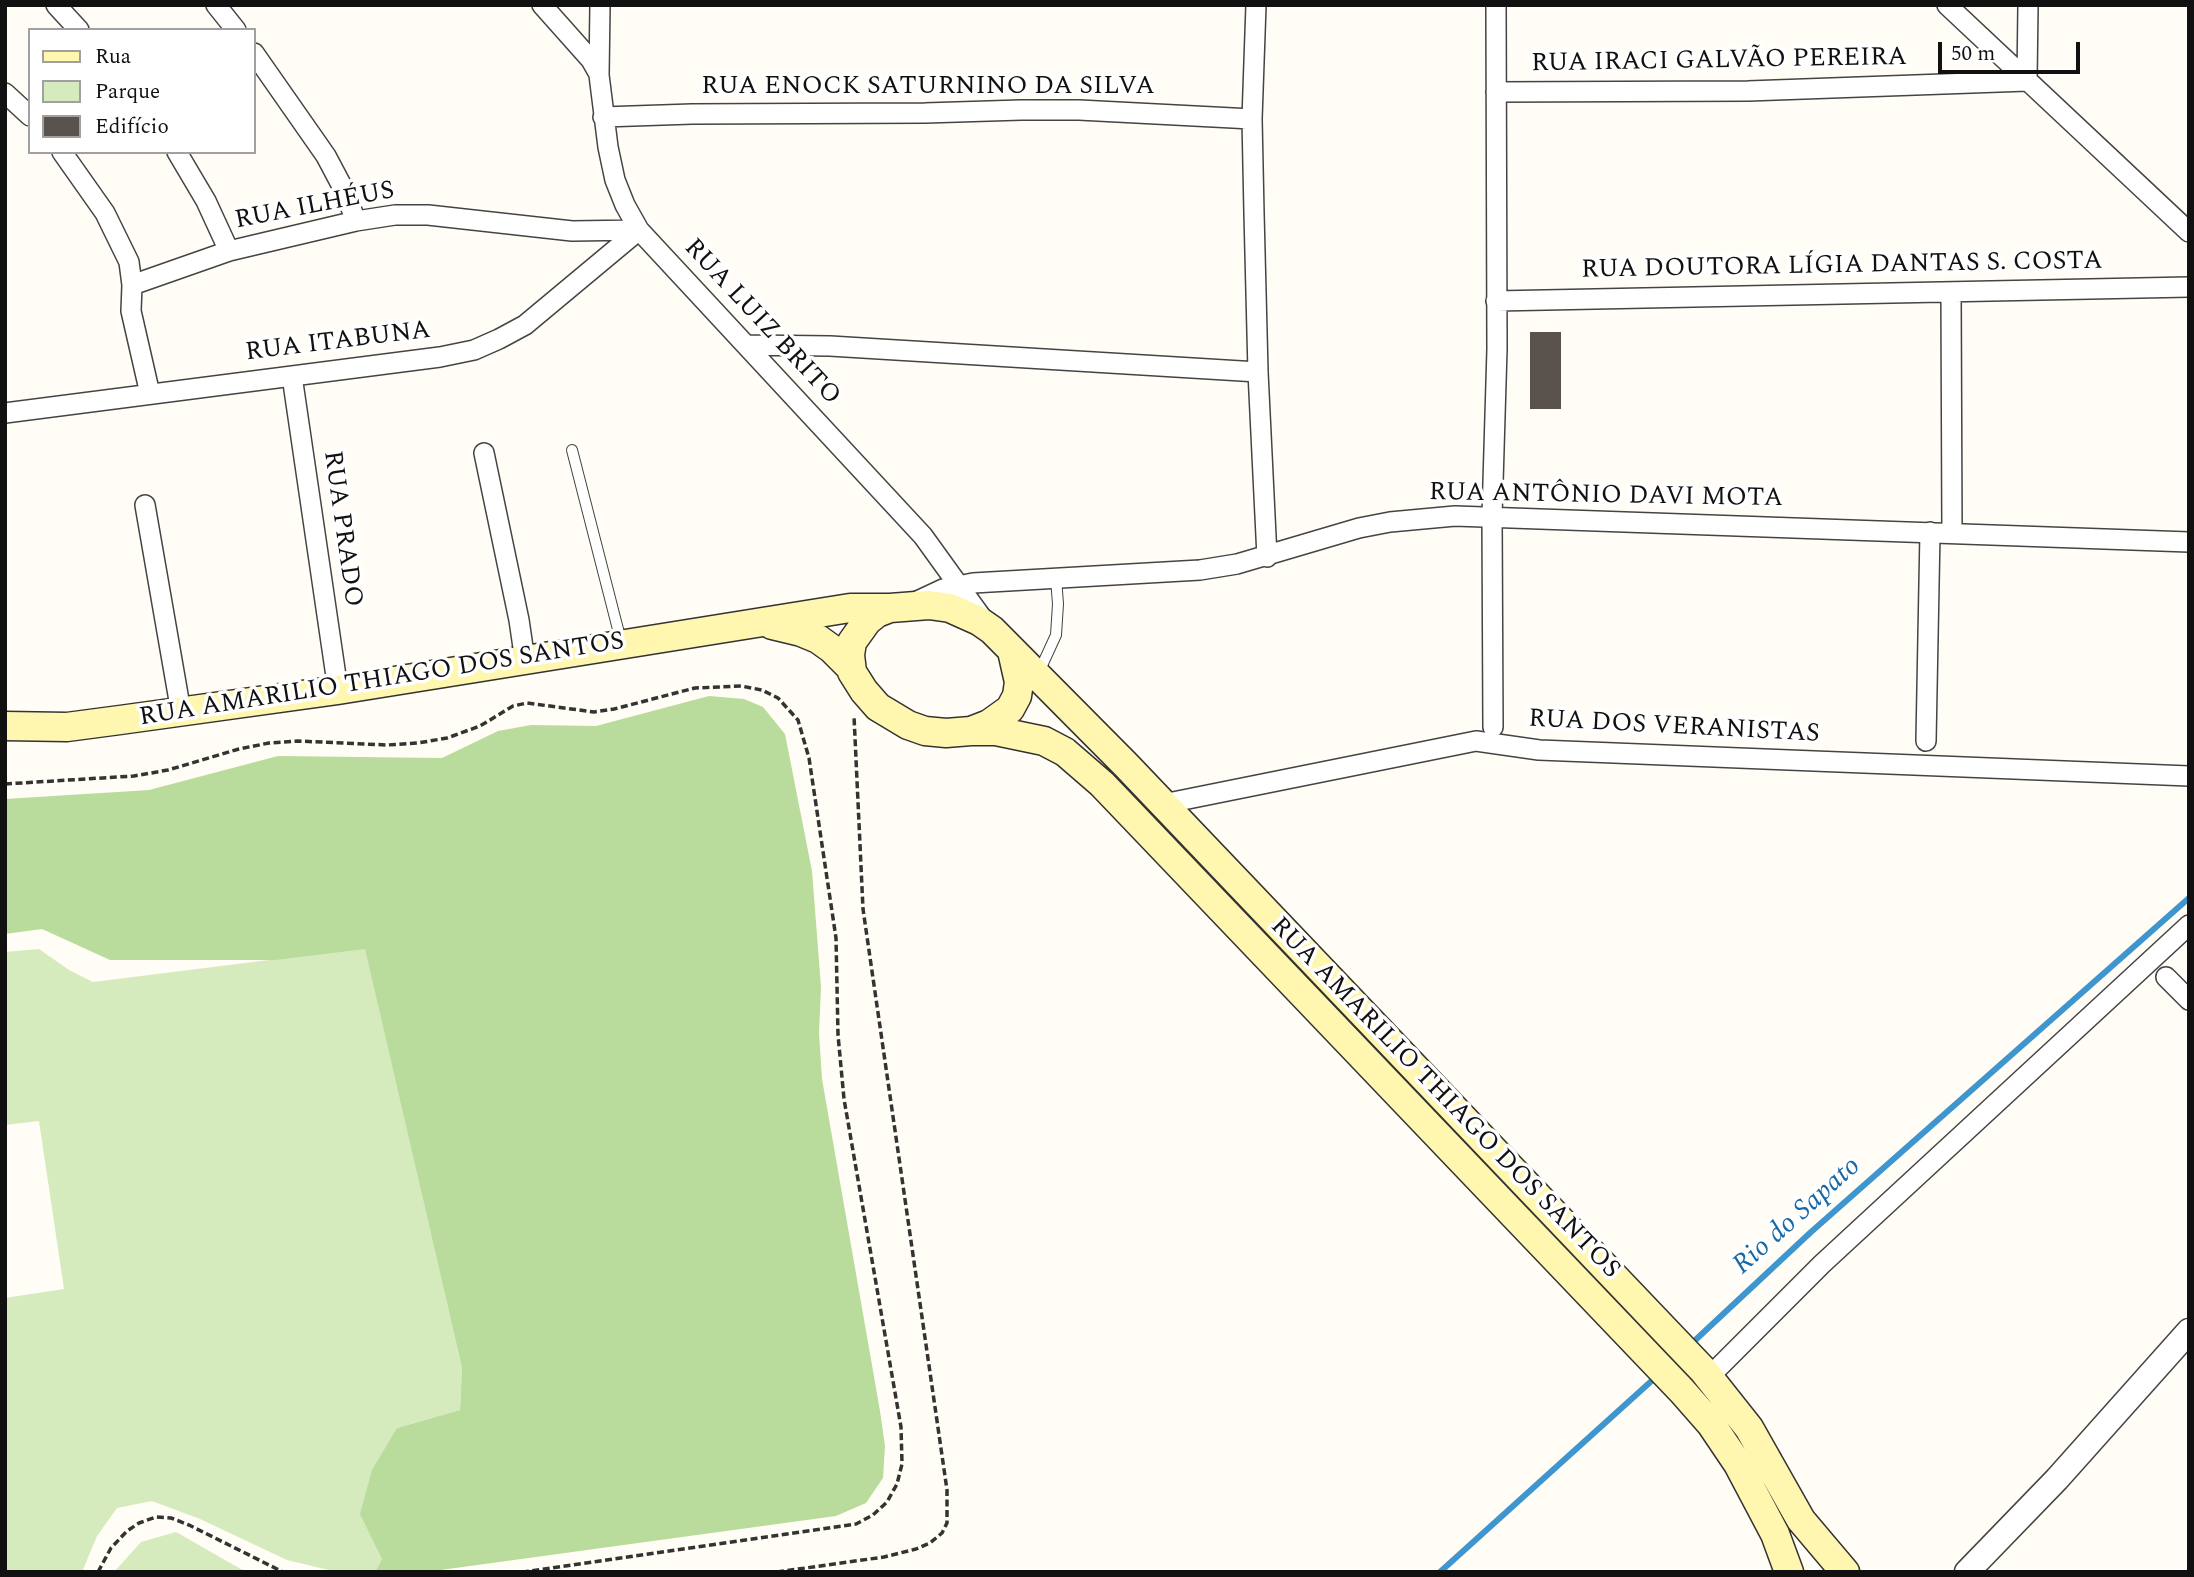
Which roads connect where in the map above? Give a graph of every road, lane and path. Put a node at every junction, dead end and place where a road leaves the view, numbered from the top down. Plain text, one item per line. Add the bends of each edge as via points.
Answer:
1 (56, 5) edge
2 (216, 5) edge
3 (542, 5) edge
4 (600, 5) edge
5 (1256, 5) edge
6 (1496, 5) edge
7 (1947, 5) edge
8 (2028, 5) edge
9 (77, 28) edge
10 (234, 28) edge
11 (256, 56) edge
12 (599, 75) junction
13 (2026, 81) junction
14 (1496, 92) junction
15 (5, 93) edge
16 (28, 114) edge
17 (603, 117) junction
18 (1252, 119) junction
19 (64, 154) edge
20 (178, 154) edge
21 (356, 221) junction
22 (639, 230) junction
23 (2189, 232) edge
24 (229, 251) junction
25 (132, 285) junction
26 (2189, 287) edge
27 (1951, 292) junction
28 (1496, 301) junction
29 (746, 345) junction
30 (1258, 372) junction
31 (292, 376) junction
32 (150, 394) junction
33 (5, 413) edge
34 (572, 450) dead end
35 (484, 453) dead end
36 (145, 505) dead end
37 (1492, 516) junction
38 (1930, 532) junction
39 (1952, 533) junction
40 (2189, 542) edge
41 (1267, 557) junction
42 (1056, 578) junction
43 (958, 586) junction
44 (899, 607) junction
45 (759, 623) junction
46 (992, 630) junction
47 (622, 645) junction
48 (1012, 651) junction
49 (525, 661) junction
50 (850, 668) junction
51 (1038, 676) junction
52 (338, 690) junction
53 (181, 712) junction
54 (854, 714) dead end
55 (5, 726) edge
56 (1493, 727) dead end
57 (971, 731) junction
58 (1013, 733) junction
59 (1926, 741) dead end
60 (2189, 776) edge
61 (5, 784) edge
62 (1163, 804) junction
63 (2189, 925) edge
64 (2166, 977) dead end
65 (2189, 1000) edge
66 (2189, 1331) edge
67 (1706, 1374) junction
68 (98, 1572) edge
69 (282, 1572) edge
70 (523, 1572) edge
71 (776, 1572) edge
72 (1789, 1572) edge
73 (1845, 1572) edge
74 (1967, 1572) edge

1 - 9 street
2 - 10 street
3 - 12 street via 592,60
4 - 12 street, RUA LUIZ BRITO
5 - 18 street
6 - 14 street
7 - 13 street
8 - 13 street
11 - 21 street via 326,156
12 - 17 street, RUA LUIZ BRITO
13 - 14 street, RUA IRACI GALVÃO PEREIRA via 1748,91
13 - 23 street
14 - 28 street
15 - 16 street
17 - 18 street, RUA ENOCK SATURNINO DA SILVA via 1033,110
17 - 22 street, RUA LUIZ BRITO via 615,180
18 - 30 street
19 - 25 street via 120,241
20 - 24 street
21 - 22 street, RUA ILHÉUS via 428,215 572,231
21 - 24 street, RUA ILHÉUS
22 - 29 street, RUA LUIZ BRITO
22 - 31 street, RUA ITABUNA via 525,325 474,350
24 - 25 street, RUA ILHÉUS
25 - 32 street via 131,311
26 - 27 street, RUA DOUTORA LÍGIA DANTAS S. COSTA
27 - 28 street, RUA DOUTORA LÍGIA DANTAS S. COSTA
27 - 39 street
28 - 37 street
29 - 30 street
29 - 43 street, RUA LUIZ BRITO via 923,536
30 - 41 street
31 - 32 street, RUA ITABUNA
31 - 52 street, RUA PRADO
32 - 33 street, RUA ITABUNA
34 - 47 lane
35 - 49 street
36 - 53 street
37 - 38 street, RUA ANTÔNIO DAVI MOTA
37 - 41 street, RUA ANTÔNIO DAVI MOTA via 1390,522
37 - 56 street
38 - 39 street, RUA ANTÔNIO DAVI MOTA
38 - 59 street
39 - 40 street, RUA ANTÔNIO DAVI MOTA
41 - 42 street, RUA ANTÔNIO DAVI MOTA via 1200,570
42 - 43 street, RUA ANTÔNIO DAVI MOTA
42 - 51 lane via 1056,635
43 - 44 street, RUA ANTÔNIO DAVI MOTA
43 - 46 street, RUA LUIZ BRITO
44 - 45 main road, RUA AMARILIO THIAGO DOS SANTOS via 850,608
44 - 46 main road via 950,608
44 - 50 main road via 877,613 859,631 852,642
45 - 47 main road, RUA AMARILIO THIAGO DOS SANTOS
45 - 50 main road, RUA AMARILIO THIAGO DOS SANTOS via 818,639
46 - 48 main road
47 - 49 main road, RUA AMARILIO THIAGO DOS SANTOS
48 - 51 main road, RUA AMARILIO THIAGO DOS SANTOS
48 - 57 main road via 1019,682 1010,709
49 - 52 main road, RUA AMARILIO THIAGO DOS SANTOS
50 - 57 main road via 864,691 892,718 925,731
51 - 58 main road via 1035,698
51 - 62 main road, RUA AMARILIO THIAGO DOS SANTOS
52 - 53 main road, RUA AMARILIO THIAGO DOS SANTOS
53 - 55 main road, RUA AMARILIO THIAGO DOS SANTOS via 67,727
54 - 71 path via 863,909 947,1490 947,1523 942,1533 916,1549
57 - 58 main road, RUA AMARILIO THIAGO DOS SANTOS
58 - 72 main road, RUA AMARILIO THIAGO DOS SANTOS via 1065,752 1102,784 1682,1391 1738,1464 1775,1534
60 - 62 street, RUA DOS VERANISTAS via 1539,750 1476,741
61 - 70 path via 134,776 269,743 418,743 480,726 527,703 594,712 695,688 741,685 762,690 778,698 798,720 809,758 836,939 844,1099 901,1427 902,1464 897,1484 887,1502 856,1524
62 - 67 main road, RUA AMARILIO THIAGO DOS SANTOS
63 - 67 street
64 - 65 street
66 - 74 street
67 - 73 main road, RUA AMARILIO THIAGO DOS SANTOS via 1749,1428 1801,1520
68 - 69 path via 127,1531 156,1517 189,1525

